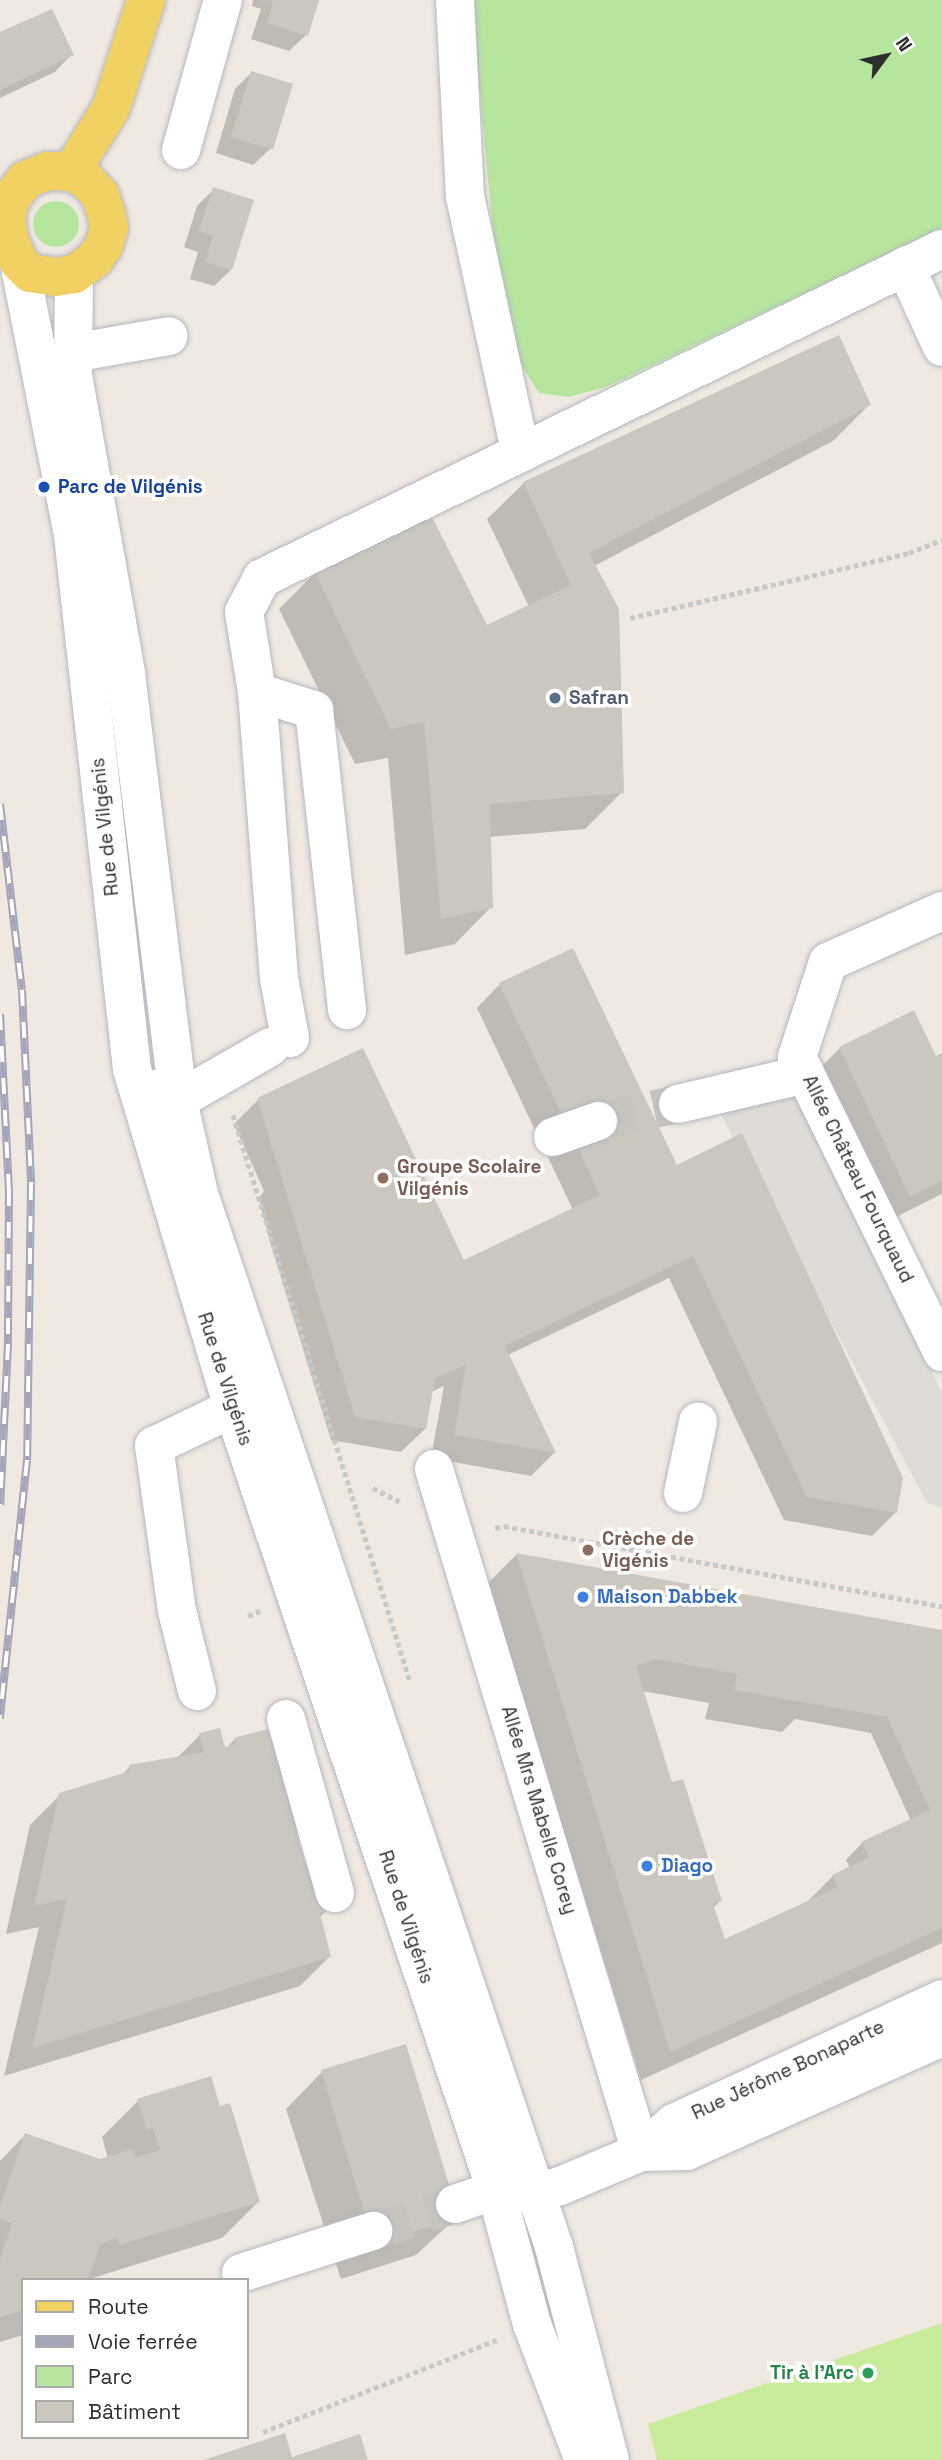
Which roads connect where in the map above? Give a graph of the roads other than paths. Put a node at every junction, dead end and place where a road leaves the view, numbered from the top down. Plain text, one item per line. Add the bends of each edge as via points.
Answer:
1 (146, 0) edge
2 (223, 0) edge
3 (455, 0) edge
4 (181, 150) dead end
5 (71, 172) junction
6 (4, 206) edge
7 (942, 249) edge
8 (19, 262) junction
9 (905, 267) junction
10 (74, 274) junction
11 (169, 336) dead end
12 (942, 347) edge
13 (73, 354) junction
14 (520, 450) junction
15 (257, 691) junction
16 (942, 911) edge
17 (347, 1010) dead end
18 (132, 1069) junction
19 (806, 1074) junction
20 (178, 1100) junction
21 (678, 1104) tunnel mouth
22 (598, 1121) tunnel mouth
23 (553, 1137) dead end
24 (942, 1352) edge
25 (233, 1408) junction
26 (698, 1422) dead end
27 (434, 1469) dead end
28 (683, 1493) dead end
29 (197, 1691) dead end
30 (286, 1719) dead end
31 (335, 1893) dead end
32 (942, 1999) edge
33 (942, 2037) edge
34 (641, 2152) junction
35 (496, 2190) junction
36 (536, 2193) junction
37 (454, 2204) tunnel mouth
38 (373, 2231) tunnel mouth
39 (241, 2273) dead end
40 (584, 2460) edge
41 (610, 2460) edge

1 - 5 main road via 111,108
2 - 4 street
3 - 14 street via 469,215
5 - 6 main road, Rue de Vilgénis via 47,171 25,180
5 - 10 main road via 100,195 109,228 95,259
6 - 8 main road, Rue de Vilgénis
7 - 9 street
8 - 10 main road via 30,273
8 - 18 street, Rue de Vilgénis via 73,536
9 - 12 street
9 - 14 street
10 - 13 street, Rue de Vilgénis
11 - 13 street
13 - 20 street, Rue de Vilgénis via 126,674
14 - 15 street via 262,578 244,612
15 - 17 street via 314,710
15 - 20 street via 280,1043
16 - 19 street, Allée Château Fourquaud via 828,962 797,1057
18 - 20 street
18 - 25 street, Rue de Vilgénis
19 - 21 street
19 - 24 street, Allée Château Fourquaud
20 - 36 street, Rue de Vilgénis via 200,1194
22 - 23 street
25 - 29 street via 154,1446 177,1611
25 - 35 street, Rue de Vilgénis
26 - 28 street
27 - 34 street, Allée Mrs Mabelle Corey
30 - 31 street
32 - 34 street, Rue Jérôme Bonaparte via 674,2123
33 - 34 street, Rue Jérôme Bonaparte via 687,2151
34 - 36 street, Rue Jérôme Bonaparte
35 - 36 street, Rue Jérôme Bonaparte
35 - 37 street
35 - 40 street, Rue de Vilgénis via 532,2324
36 - 41 street, Rue de Vilgénis
38 - 39 street

